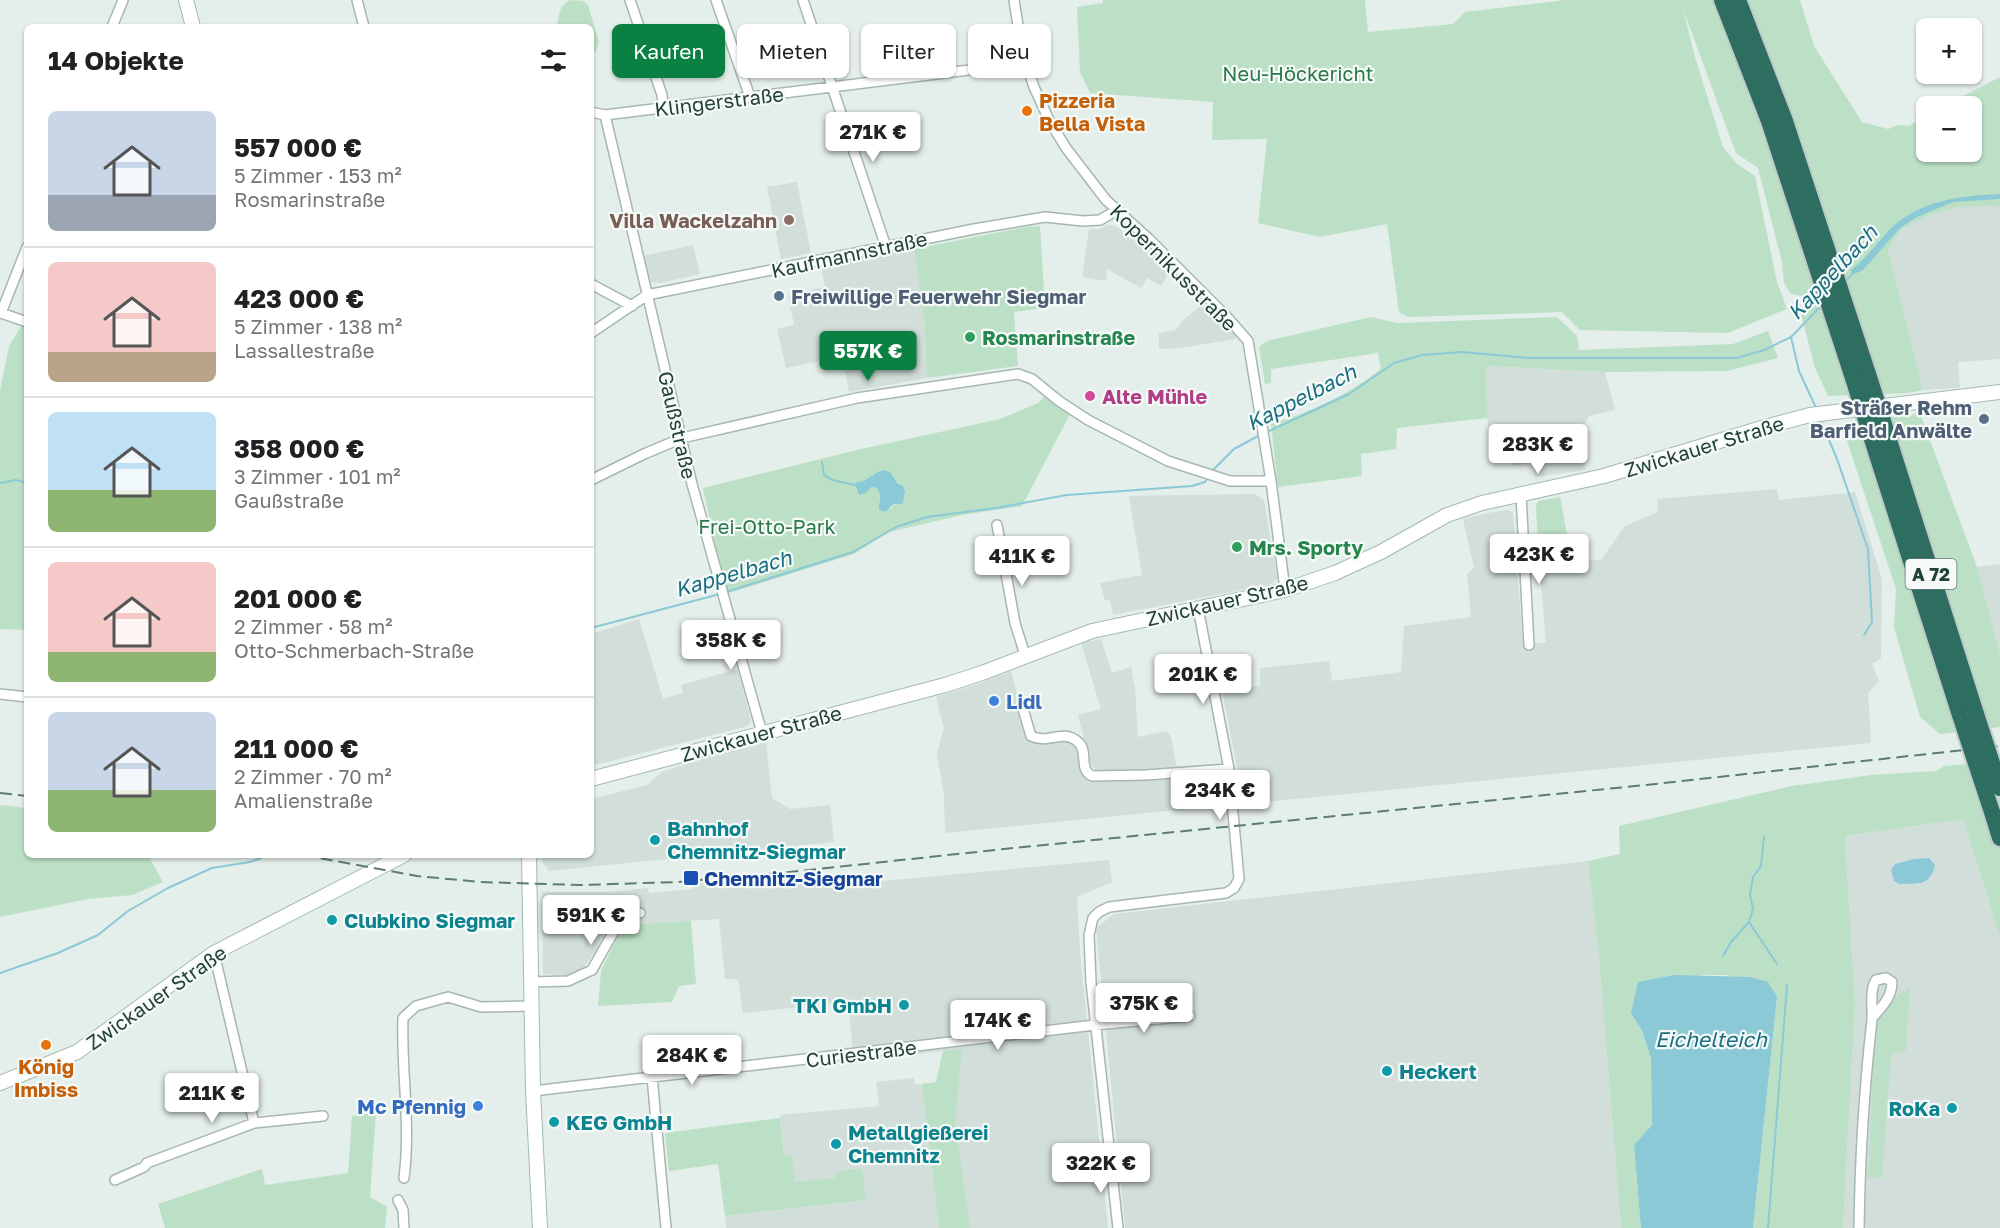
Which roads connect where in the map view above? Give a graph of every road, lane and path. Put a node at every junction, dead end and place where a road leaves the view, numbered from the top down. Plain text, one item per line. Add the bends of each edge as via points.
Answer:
1 (123, 0) edge
2 (186, 0) edge
3 (357, 0) edge
4 (630, 0) edge
5 (716, 0) edge
6 (803, 0) edge
7 (1014, 0) edge
8 (1722, 0) edge
9 (1738, 0) edge
10 (113, 24) edge
11 (192, 24) edge
12 (363, 24) edge
13 (1017, 24) edge
14 (968, 71) edge
15 (1032, 78) edge
16 (833, 88) junction
17 (750, 97) junction
18 (663, 107) junction
19 (594, 113) edge
20 (605, 115) junction
21 (1117, 210) junction
22 (886, 247) junction
23 (1820, 254) junction
24 (24, 255) edge
25 (594, 286) edge
26 (646, 294) junction
27 (632, 306) junction
28 (24, 321) edge
29 (594, 331) edge
30 (1860, 376) junction
31 (2000, 392) edge
32 (682, 438) junction
33 (594, 479) edge
34 (1271, 481) junction
35 (1521, 495) junction
36 (997, 525) dead end
37 (1285, 590) junction
38 (1198, 608) junction
39 (1529, 645) dead end
40 (1025, 655) junction
41 (0, 694) edge
42 (24, 697) edge
43 (1023, 709) dead end
44 (1968, 715) junction
45 (762, 733) junction
46 (1229, 769) junction
47 (594, 778) edge
48 (2000, 788) edge
49 (2000, 838) edge
50 (398, 858) edge
51 (529, 858) edge
52 (640, 913) dead end
53 (214, 953) junction
54 (531, 982) junction
55 (531, 1006) junction
56 (1190, 1016) dead end
57 (1872, 1018) dead end
58 (1095, 1025) junction
59 (652, 1077) junction
60 (0, 1083) edge
61 (533, 1092) junction
62 (323, 1116) dead end
63 (254, 1123) junction
64 (404, 1178) dead end
65 (115, 1180) dead end
66 (398, 1200) dead end
67 (404, 1228) edge
68 (540, 1228) edge
69 (666, 1228) edge
70 (1118, 1228) edge
71 (1860, 1228) edge

1 - 10 street
2 - 11 main road
3 - 12 street
4 - 18 street
5 - 17 street
6 - 16 street
7 - 13 street, Kopernikusstraße
8 - 23 highway, A 72
9 - 23 highway, A 72 via 1785,122
14 - 16 street, Klingerstraße
15 - 21 street, Kopernikusstraße via 1043,108 1066,148
16 - 17 street, Klingerstraße
16 - 22 street
17 - 18 street, Klingerstraße
18 - 20 street, Klingerstraße
19 - 20 street, Klingerstraße
20 - 26 street, Gaußstraße
21 - 22 street, Kaufmannstraße via 1100,220 1045,218
21 - 34 street, Kopernikusstraße via 1248,341
22 - 26 street, Kaufmannstraße
23 - 30 highway, A 72 via 1847,310
23 - 30 highway, A 72 via 1834,323
24 - 28 street via 1,313
25 - 27 street
26 - 27 street, Kaufmannstraße
26 - 32 street, Gaußstraße
27 - 29 street, Kaufmannstraße
30 - 44 highway, A 72, bridge
31 - 35 main road, Zwickauer Straße via 1816,414 1605,476
32 - 33 street
32 - 34 street via 857,398 1018,374 1032,379 1088,420 1167,461 1230,481
32 - 45 street, Gaußstraße
34 - 37 street, Kopernikusstraße
35 - 37 main road, Zwickauer Straße via 1447,515 1381,552
35 - 39 street
36 - 40 street via 1015,623
37 - 38 main road, Zwickauer Straße
38 - 40 main road, Zwickauer Straße via 1092,631
38 - 46 street
40 - 45 main road, Zwickauer Straße via 945,685
41 - 42 street
43 - 46 street via 1031,736 1047,740 1064,735 1081,745 1085,770 1092,777
44 - 48 highway, A 72, bridge
44 - 49 highway, A 72, bridge
45 - 47 main road, Zwickauer Straße
46 - 58 street via 1239,869 1237,884 1227,893 1117,905 1099,912 1093,918 1089,935
50 - 53 main road, Zwickauer Straße
51 - 54 main road
52 - 54 street via 619,922 592,970 568,981
53 - 60 main road, Zwickauer Straße via 77,1052
53 - 63 street
54 - 55 main road
55 - 61 main road
55 - 64 street via 481,1007 448,997 416,1006 403,1018 408,1146
56 - 58 street, Curiestraße
57 - 71 street
58 - 59 street, Curiestraße
58 - 70 street
59 - 61 street, Curiestraße
59 - 69 street
61 - 68 main road
62 - 63 street
63 - 65 street via 147,1163
66 - 67 street

